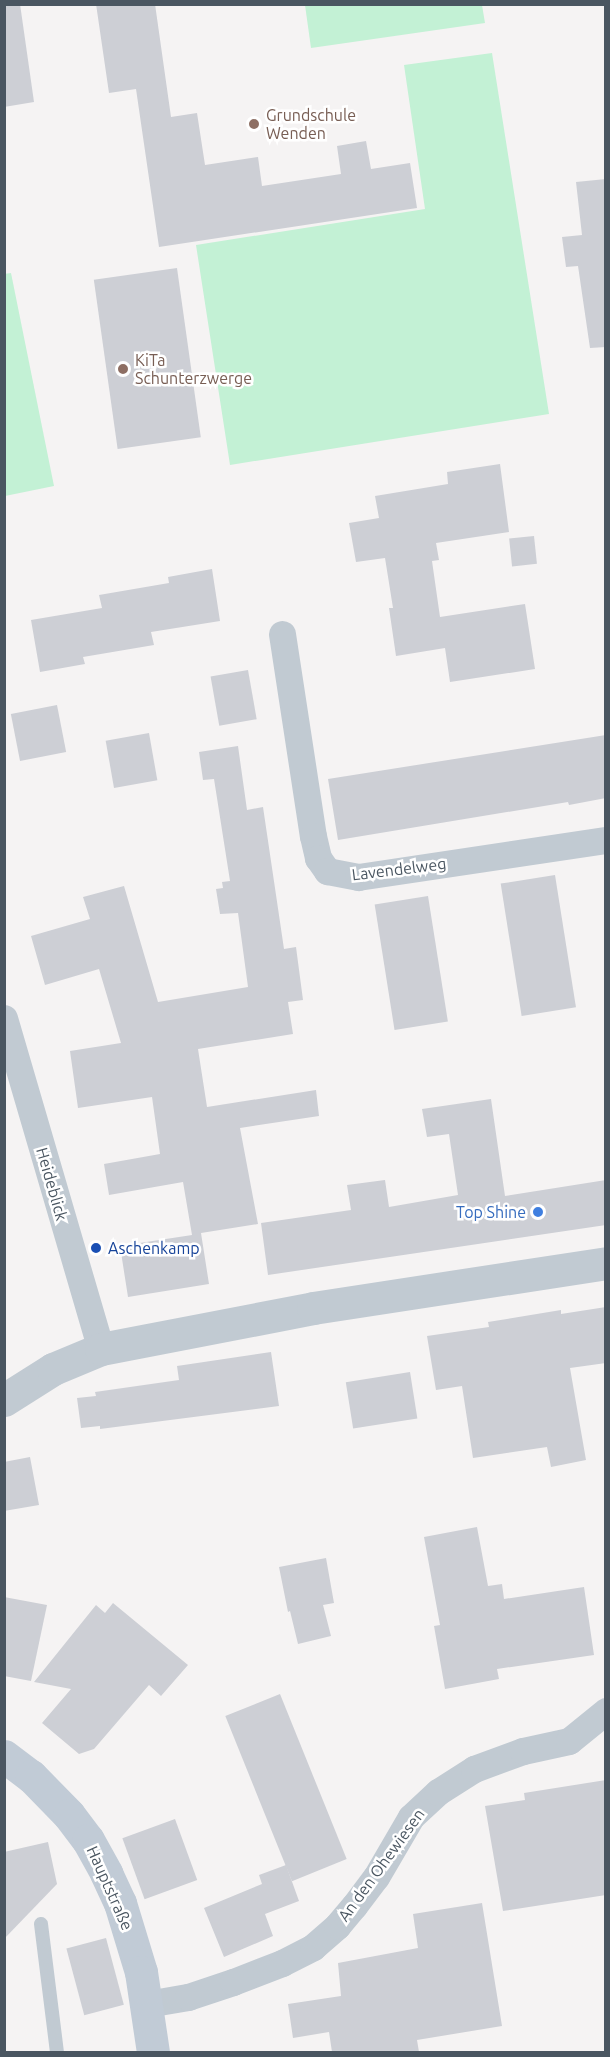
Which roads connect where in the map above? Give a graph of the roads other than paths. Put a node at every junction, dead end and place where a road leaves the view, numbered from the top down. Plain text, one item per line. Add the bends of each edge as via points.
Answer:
1 (282, 634) dead end
2 (606, 840) edge
3 (4, 1018) edge
4 (606, 1263) edge
5 (101, 1349) junction
6 (4, 1400) edge
7 (606, 1711) edge
8 (4, 1756) edge
9 (41, 1924) dead end
10 (147, 2004) junction
11 (57, 2052) edge
12 (153, 2052) edge

1 - 2 street, Lavendelweg via 313,836 318,858 327,871 358,877
3 - 5 street, Heideblick
4 - 5 street via 313,1308
5 - 6 street via 53,1369
7 - 10 street, An den Ohewiesen via 569,1741 523,1751 474,1769 438,1791 411,1817 354,1906 313,1947 282,1963 188,1997
8 - 10 main road, Hauptstraße via 51,1795 88,1840 120,1904
9 - 11 lane
10 - 12 main road, Hauptstraße

